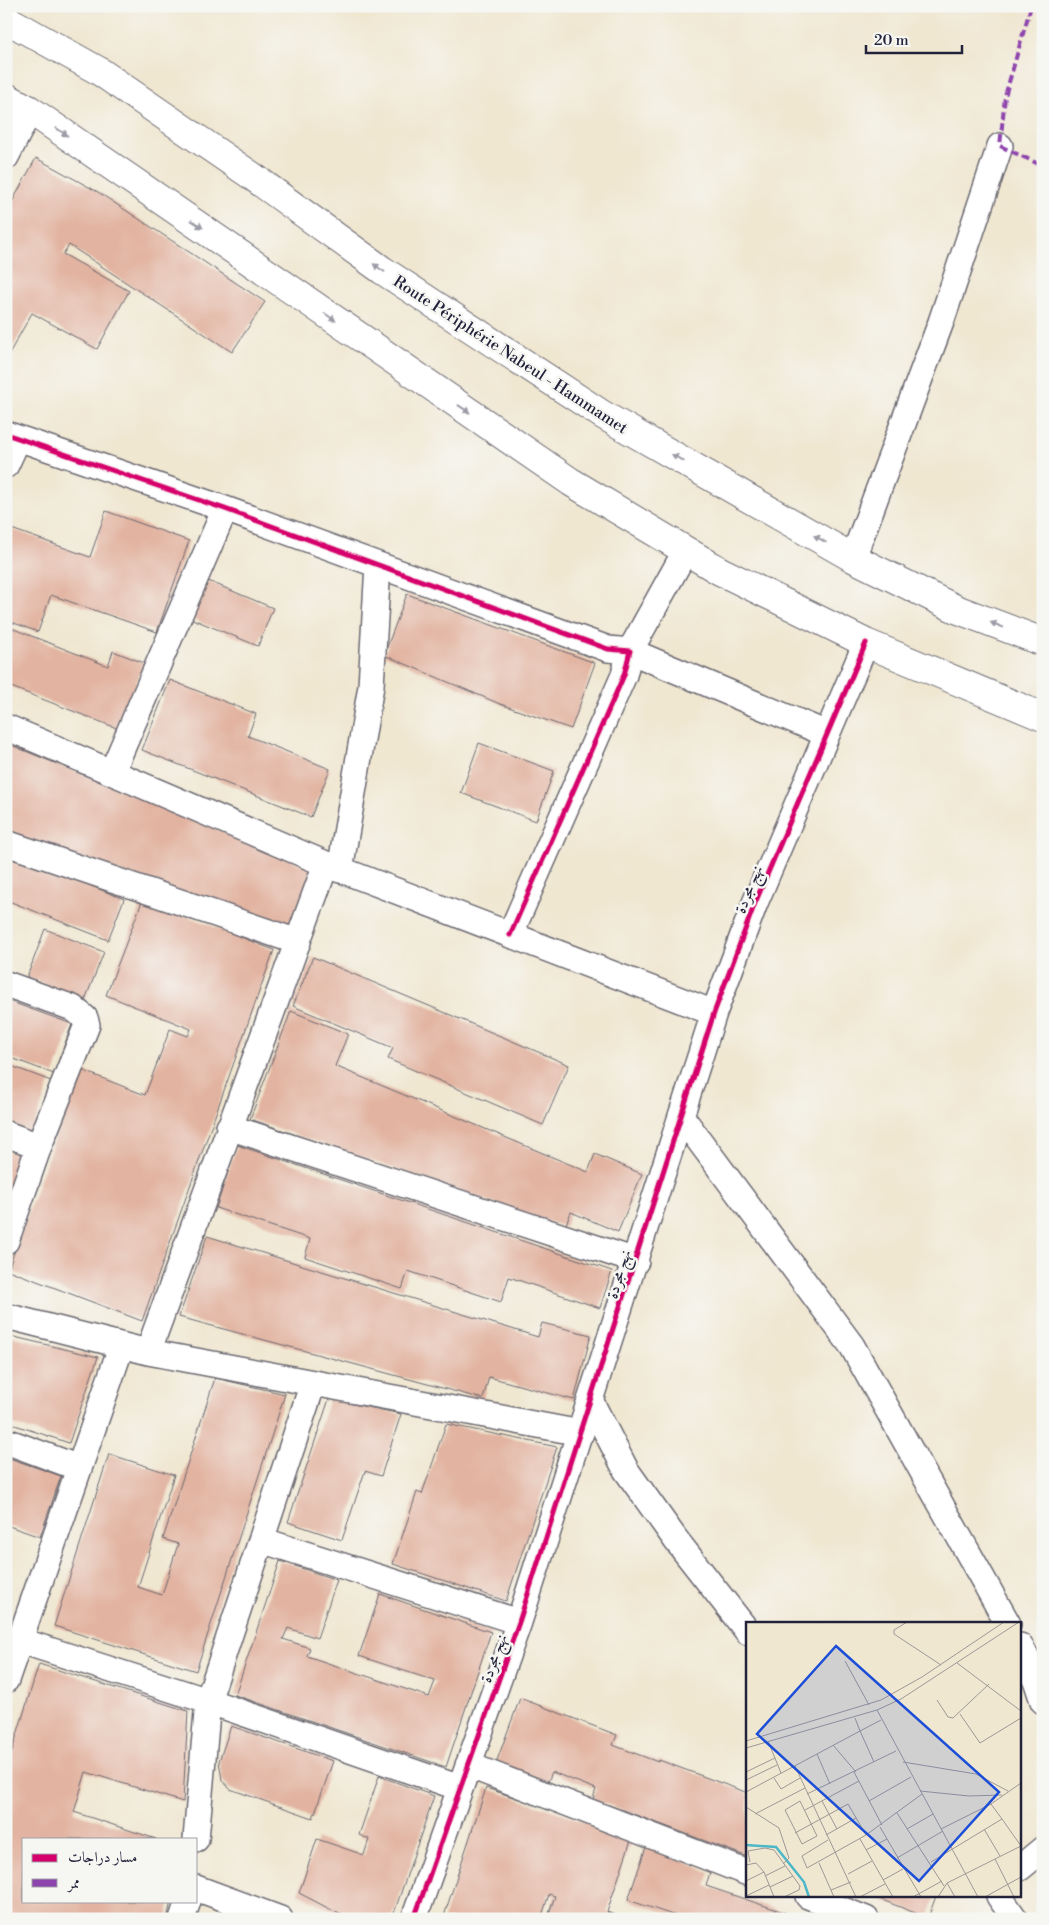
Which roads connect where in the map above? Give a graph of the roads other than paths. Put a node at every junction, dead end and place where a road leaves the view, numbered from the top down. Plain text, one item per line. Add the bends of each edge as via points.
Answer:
1 (6, 19) edge
2 (6, 97) edge
3 (30, 110) junction
4 (1000, 146) dead end
5 (6, 157) edge
6 (12, 437) edge
7 (6, 465) edge
8 (225, 509) junction
9 (686, 550) junction
10 (853, 558) junction
11 (378, 565) junction
12 (1043, 642) edge
13 (866, 644) junction
14 (630, 651) junction
15 (1043, 718) edge
16 (6, 727) edge
17 (827, 734) junction
18 (112, 772) junction
19 (6, 842) edge
20 (333, 867) junction
21 (510, 935) junction
22 (298, 942) junction
23 (6, 984) edge
24 (714, 1013) junction
25 (681, 1116) junction
26 (229, 1126) junction
27 (6, 1134) edge
28 (39, 1146) junction
29 (6, 1241) edge
30 (636, 1261) junction
31 (6, 1316) edge
32 (121, 1347) junction
33 (148, 1352) junction
34 (313, 1383) junction
35 (591, 1402) junction
36 (582, 1433) junction
37 (6, 1441) edge
38 (79, 1468) junction
39 (262, 1540) junction
40 (519, 1622) junction
41 (1007, 1622) edge
42 (746, 1629) edge
43 (18, 1640) junction
44 (1022, 1649) edge
45 (6, 1680) edge
46 (208, 1701) junction
47 (1043, 1701) edge
48 (464, 1776) junction
49 (196, 1838) edge
50 (1043, 1849) edge
51 (1022, 1866) edge
52 (746, 1872) edge
53 (198, 1889) edge
54 (813, 1898) edge
55 (1000, 1898) edge
56 (188, 1902) edge
57 (182, 1919) edge
58 (280, 1919) edge
59 (414, 1919) edge
60 (866, 1919) edge
61 (1015, 1919) edge

10 -> 1 highway, Route Périphérie Nabeul - Hammamet via 603,415 382,270 99,71
2 - 3 highway
3 - 5 street
3 -> 9 highway via 572,482
4 - 10 street via 940,322
6 - 7 street
6 - 8 street
8 - 11 street
8 - 18 street
9 - 13 highway via 720,571
9 - 14 street
12 -> 10 highway, Route Périphérie Nabeul - Hammamet via 956,608
11 - 14 street via 608,649
11 - 20 street via 371,686
13 - 15 highway
13 - 17 street, نهج مجردة
14 - 17 street
14 - 21 street via 624,675
16 - 18 street
17 - 24 street, نهج مجردة via 755,903
18 - 20 street
19 - 22 street
20 - 21 street
20 - 22 street
21 - 24 street
22 - 26 street
23 - 28 street via 73,1008 86,1018 87,1025
24 - 25 street, نهج مجردة
25 - 30 street, نهج مجردة
25 - 41 street via 852,1346
26 - 30 street
26 - 33 street
27 - 28 street
28 - 29 street
30 - 35 street, نهج مجردة
31 - 32 street
32 - 33 street
32 - 38 street
33 - 34 street
34 - 36 street
34 - 39 street
35 - 36 street, نهج مجردة
35 - 42 street via 626,1470
36 - 40 street, نهج مجردة
37 - 38 street
38 - 43 street
39 - 40 street
39 - 46 street
40 - 48 street, نهج مجردة
43 - 45 street
43 - 46 street
44 - 47 street
46 - 48 street
46 - 49 street
48 - 52 street
48 - 59 street, نهج مجردة
50 - 51 street
53 - 58 street
54 - 60 street
55 - 61 street
56 - 57 street

